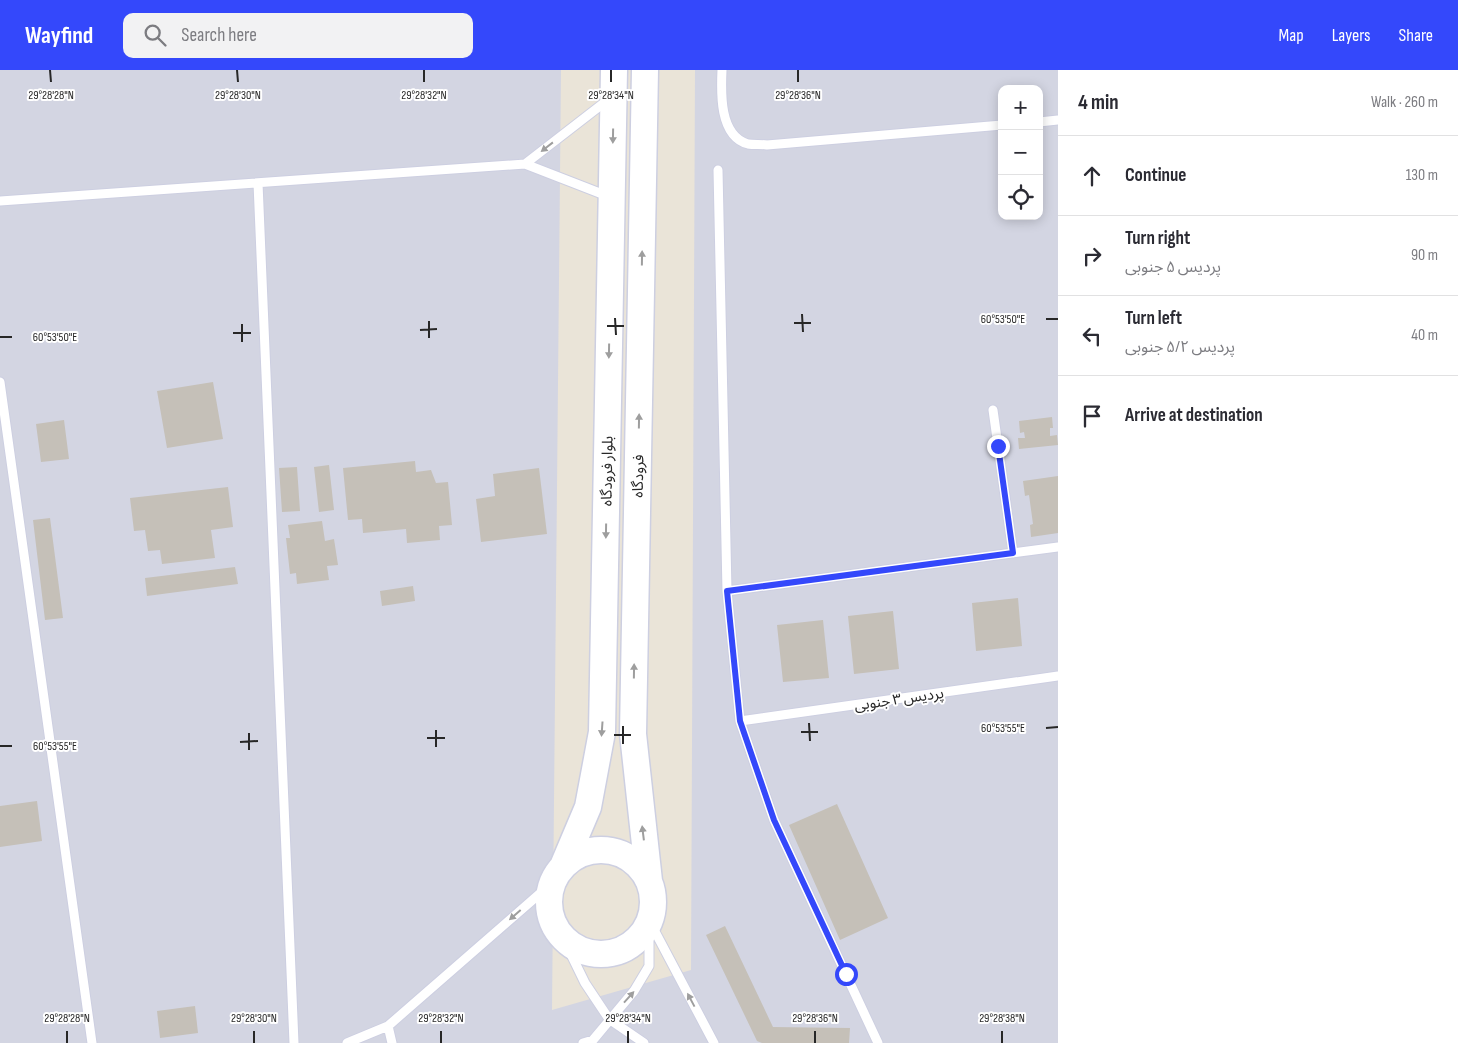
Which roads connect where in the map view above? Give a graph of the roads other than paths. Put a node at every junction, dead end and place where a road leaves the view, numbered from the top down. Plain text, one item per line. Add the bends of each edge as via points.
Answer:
1 (614, 70) edge
2 (645, 70) edge
3 (722, 70) edge
4 (614, 96) junction
5 (1058, 120) edge
6 (1043, 122) edge
7 (998, 125) edge
8 (525, 164) junction
9 (718, 170) dead end
10 (258, 183) junction
11 (612, 198) junction
12 (0, 201) edge
13 (0, 382) edge
14 (993, 410) dead end
15 (1058, 548) edge
16 (1013, 553) junction
17 (727, 591) junction
18 (1058, 676) edge
19 (740, 721) junction
20 (558, 874) junction
21 (649, 881) junction
22 (650, 922) junction
23 (564, 940) junction
24 (609, 1019) junction
25 (388, 1026) junction
26 (92, 1043) edge
27 (294, 1043) edge
28 (347, 1043) edge
29 (392, 1043) edge
30 (583, 1043) edge
31 (644, 1043) edge
32 (714, 1043) edge
33 (878, 1043) edge

1 - 4 main road, بلوار فرودگاه
21 -> 2 main road, فرودگاه via 633,734
3 - 7 lane via 724,114 733,132 746,144 768,145
4 -> 8 lane
4 -> 11 main road, بلوار فرودگاه
5 - 6 lane
8 - 10 lane
8 - 11 lane
9 - 17 lane
10 - 12 lane
10 - 27 lane
11 -> 20 main road, بلوار فرودگاه via 602,732 588,807
13 - 26 lane
14 - 16 lane
15 - 16 lane
16 - 17 lane
17 - 19 lane
18 - 19 lane, پردیس ۳ جنوبی
19 - 33 lane via 774,820
20 - 21 main road via 585,853 610,850 626,856 640,867
20 - 23 main road via 549,898 550,913
20 -> 25 lane
21 - 22 main road via 653,894
22 - 23 main road via 628,947 612,954 579,950
24 -> 22 lane via 634,991 649,966
32 -> 22 lane
23 - 24 lane via 585,983
24 - 30 lane via 593,1040
24 - 31 lane
25 - 28 lane
25 - 29 lane

